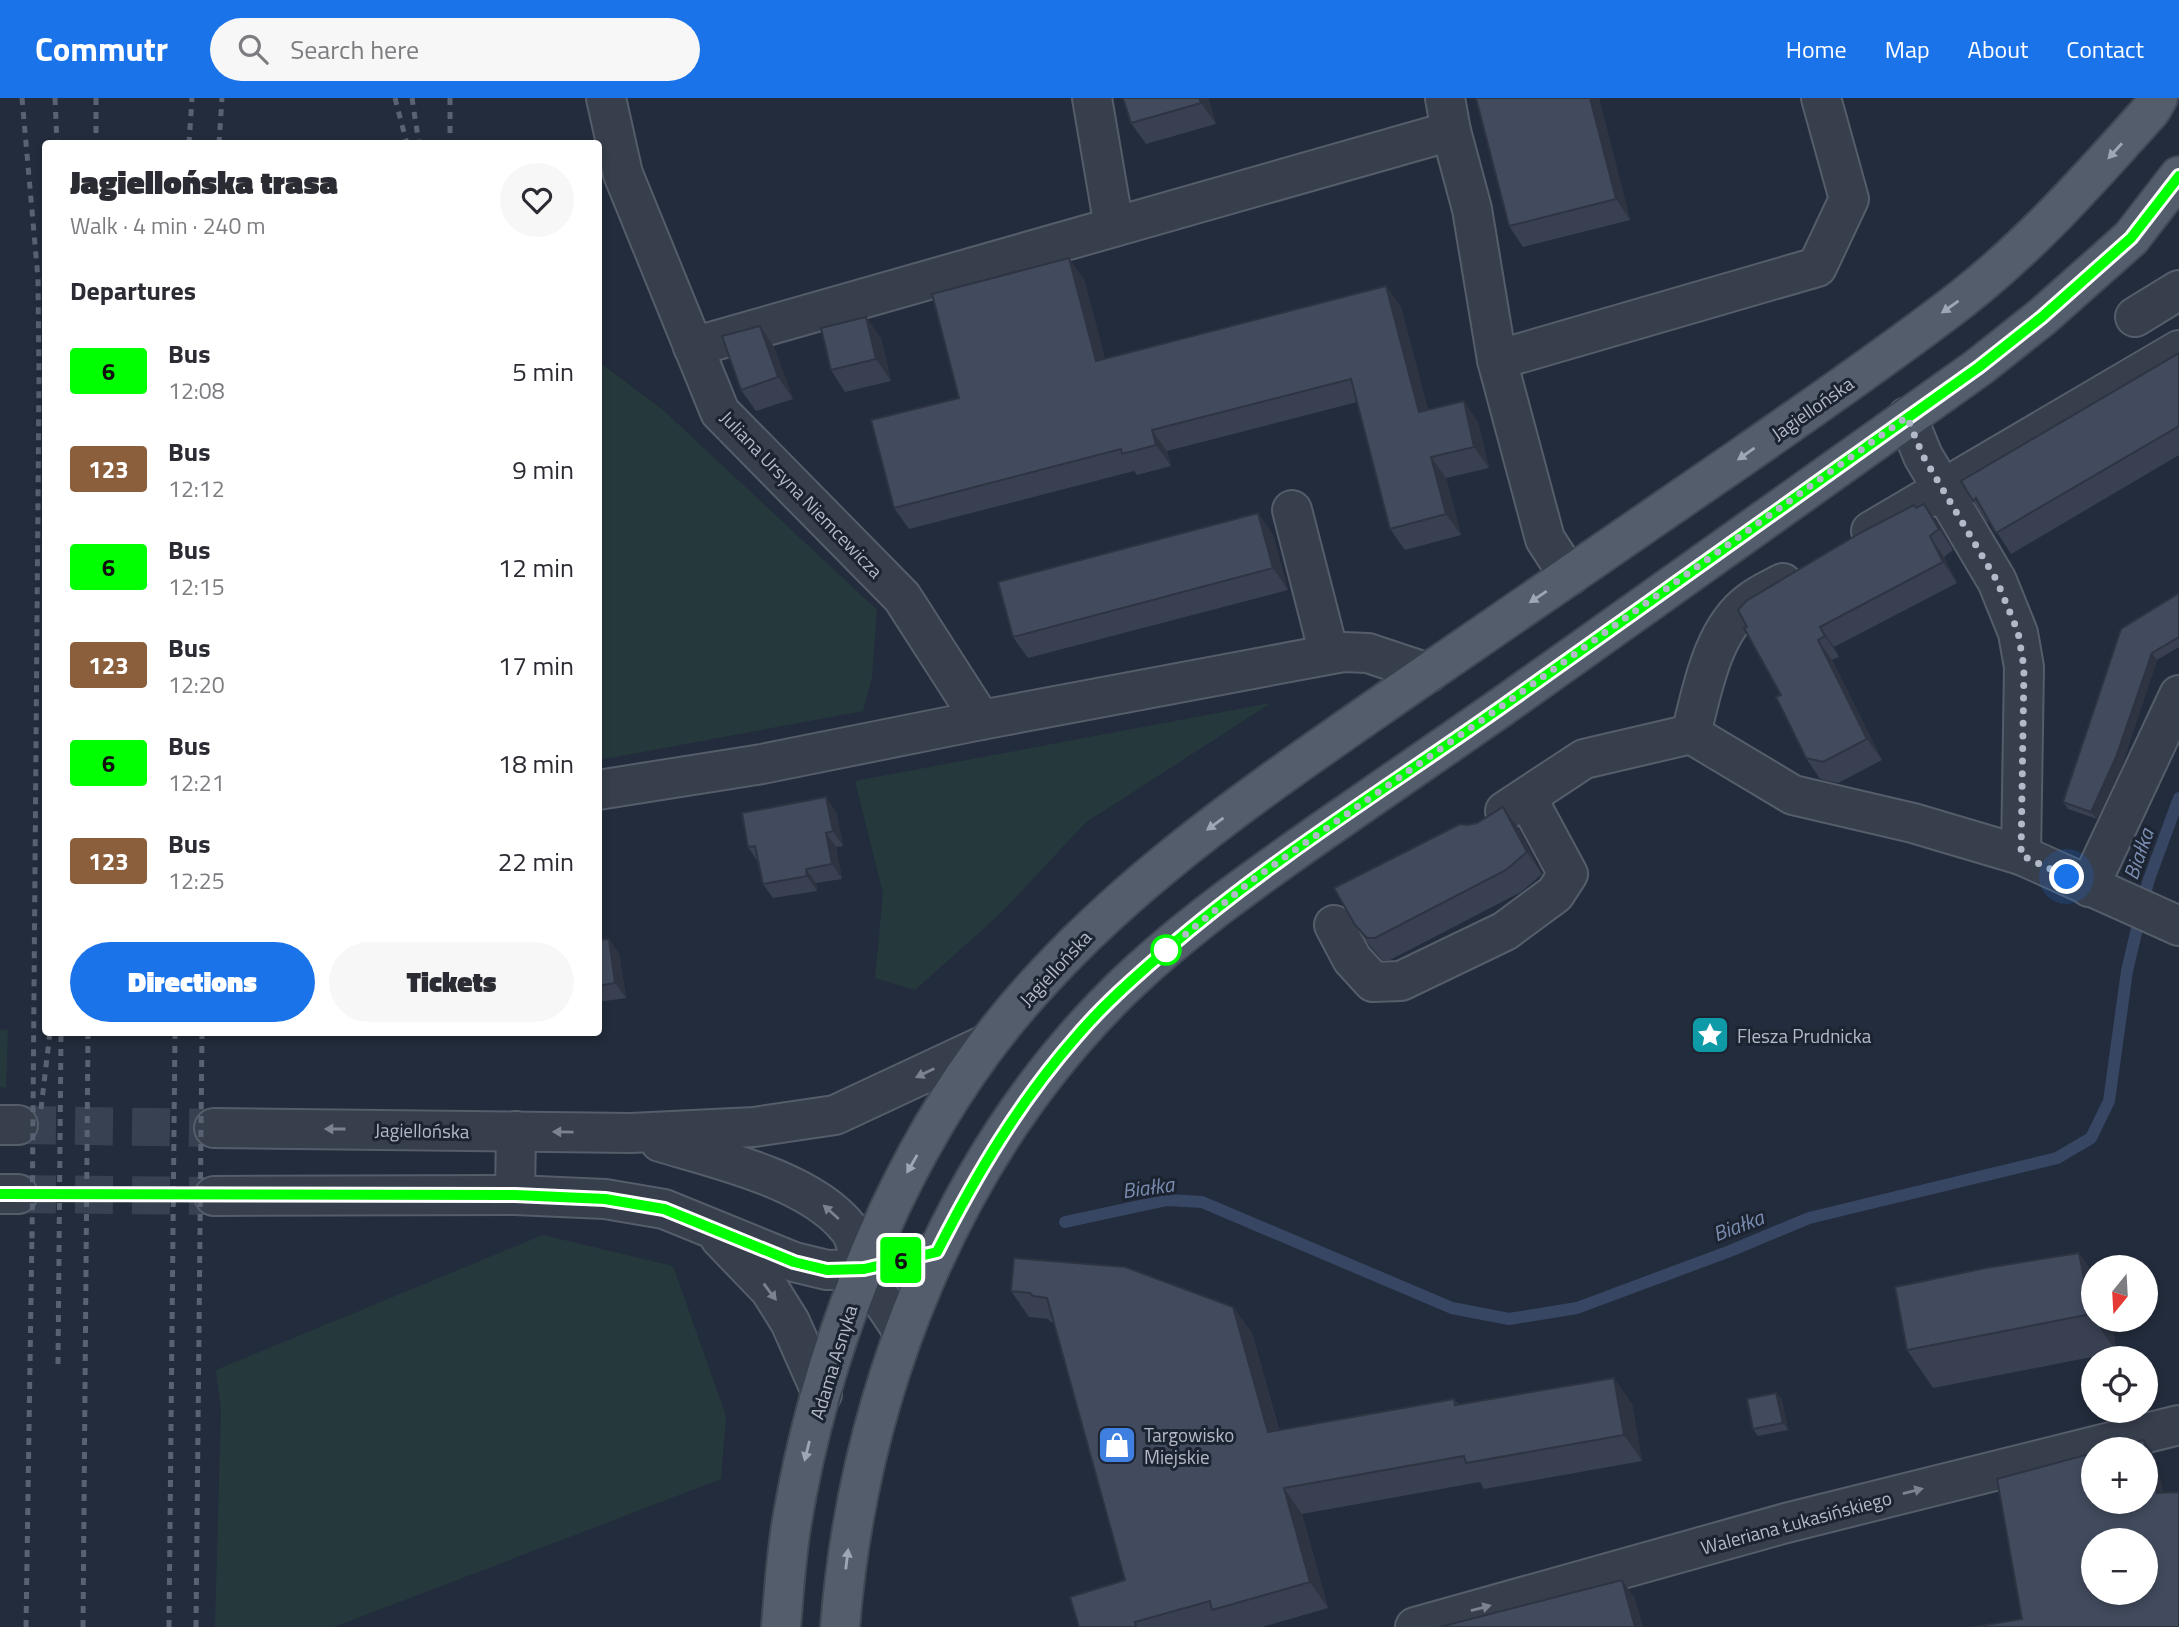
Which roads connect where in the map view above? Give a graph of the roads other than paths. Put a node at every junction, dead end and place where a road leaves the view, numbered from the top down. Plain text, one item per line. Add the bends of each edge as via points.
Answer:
1 (606, 98) edge
2 (1092, 98) edge
3 (1821, 98) edge
4 (2158, 98) edge
5 (1448, 115) edge
6 (2179, 176) edge
7 (1114, 227) junction
8 (2179, 290) edge
9 (2135, 317) dead end
10 (693, 347) junction
11 (2179, 351) edge
12 (1497, 360) junction
13 (1907, 417) junction
14 (1942, 489) junction
15 (1292, 510) dead end
16 (1569, 576) junction
17 (1329, 654) junction
18 (1428, 673) junction
19 (2179, 695) edge
20 (981, 720) junction
21 (1691, 734) junction
22 (602, 789) edge
23 (1527, 798) junction
24 (1480, 825) edge
25 (2021, 855) junction
26 (2098, 891) junction
27 (1334, 925) dead end
28 (2176, 925) edge
29 (987, 1044) junction
30 (214, 1128) tunnel mouth
31 (516, 1131) junction
32 (631, 1133) junction
33 (515, 1195) junction
34 (214, 1196) tunnel mouth
35 (706, 1225) junction
36 (937, 1252) junction
37 (864, 1269) junction
38 (904, 1332) junction
39 (822, 1394) junction
40 (2179, 1425) edge
41 (781, 1627) edge
42 (840, 1627) edge
43 (1415, 1627) edge

1 - 10 street, Juliana Ursyna Niemcewicza via 623,174
2 - 7 street
3 - 12 street via 1849,199 1817,267
4 -> 16 main road, Jagiellońska via 2063,209 1965,297
5 - 7 street
5 - 12 street via 1472,209
6 - 13 main road via 2131,238 2042,317
7 - 10 street
8 - 9 street
10 - 20 street, Juliana Ursyna Niemcewicza via 720,412 902,597
11 - 14 street
12 - 16 street via 1545,540
13 - 14 street
13 - 36 main road via 1255,878 1123,987 1036,1085 997,1143
14 - 21 street via 1748,603 1713,654
14 - 25 street via 1997,581 2018,632 2024,667
15 - 17 street
16 -> 18 main road, Jagiellońska
17 - 18 street via 1368,653
17 - 20 street
18 -> 29 main road, Jagiellońska via 1206,831 1136,888 1063,957
19 - 26 street
20 - 22 street via 762,764
21 - 23 street via 1584,759
21 - 25 street via 1793,795
23 - 24 street
23 - 27 street via 1568,874 1555,894 1505,932 1401,981 1373,982 1352,960
25 - 26 street
26 - 28 street
29 -> 32 street, Jagiellońska via 835,1115 754,1127
29 -> 37 main road, Adama Asnyka via 906,1174
31 -> 30 street, Jagiellońska
32 -> 31 street, Jagiellońska
31 - 33 street
37 -> 32 street, Jagiellońska via 850,1230 823,1204 737,1165
33 - 34 street
33 - 35 street via 605,1199 664,1209
35 - 37 street via 794,1262 827,1270
35 -> 39 street via 770,1290
36 - 37 street
36 - 38 main road
37 - 38 street, Jagiellońska
37 - 39 main road, Adama Asnyka
42 -> 38 main road via 858,1494
39 -> 41 main road, Adama Asnyka via 792,1518
43 -> 40 street, Waleriana Łukasińskiego via 1775,1526

